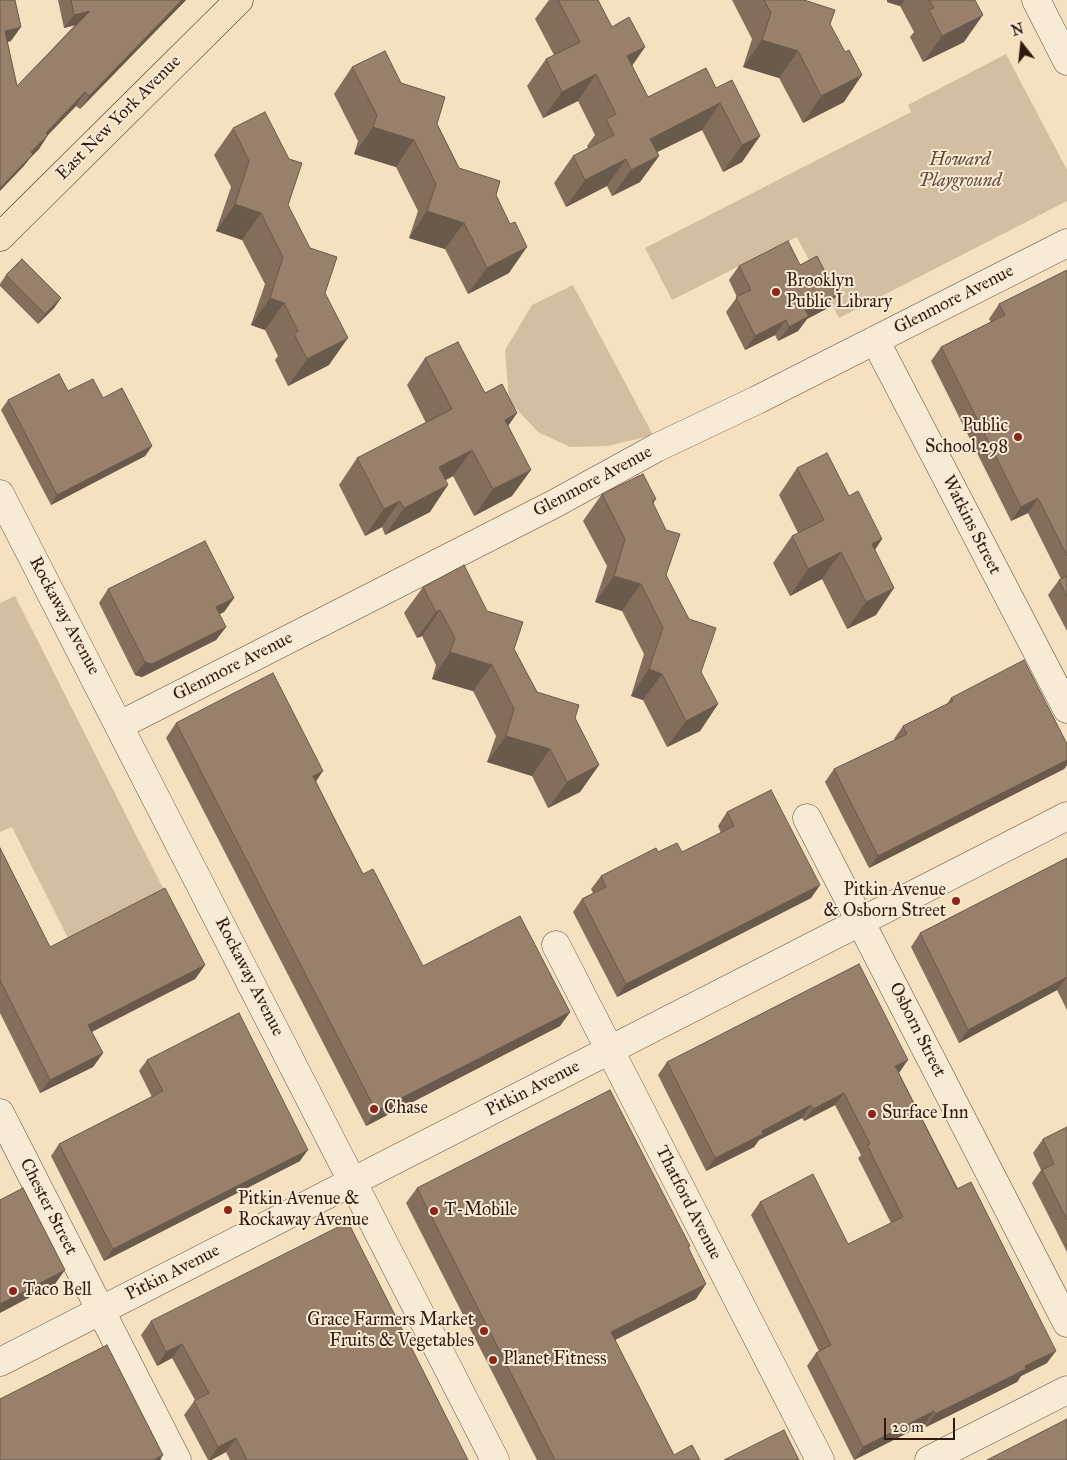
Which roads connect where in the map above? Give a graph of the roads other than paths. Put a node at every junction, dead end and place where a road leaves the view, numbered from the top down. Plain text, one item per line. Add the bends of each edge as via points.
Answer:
1 (239, 0) edge
2 (1036, 0) edge
3 (1067, 61) edge
4 (0, 237) edge
5 (1067, 243) edge
6 (875, 340) junction
7 (0, 494) edge
8 (1067, 709) edge
9 (120, 725) junction
10 (1067, 816) edge
11 (807, 818) dead end
12 (861, 922) junction
13 (556, 945) dead end
14 (609, 1050) junction
15 (0, 1114) edge
16 (353, 1181) junction
17 (101, 1310) junction
18 (1067, 1323) edge
19 (0, 1362) edge
20 (1067, 1390) edge
21 (177, 1460) edge
22 (495, 1460) edge
23 (820, 1460) edge
24 (929, 1460) edge

1 - 4 main road, East New York Avenue
2 - 3 street
5 - 6 street, Glenmore Avenue
6 - 8 street, Watkins Street
6 - 9 street, Glenmore Avenue via 656,448 554,504
7 - 9 street, Rockaway Avenue
9 - 16 street, Rockaway Avenue
10 - 12 street, Pitkin Avenue
11 - 12 street, Osborn Street
12 - 14 street, Pitkin Avenue
12 - 18 street, Osborn Street
13 - 14 street, Thatford Avenue
14 - 16 street, Pitkin Avenue
14 - 23 street, Thatford Avenue
15 - 17 street, Chester Street
16 - 17 street, Pitkin Avenue
16 - 22 street, Rockaway Avenue
17 - 19 street, Pitkin Avenue
17 - 21 street, Chester Street
20 - 24 street

